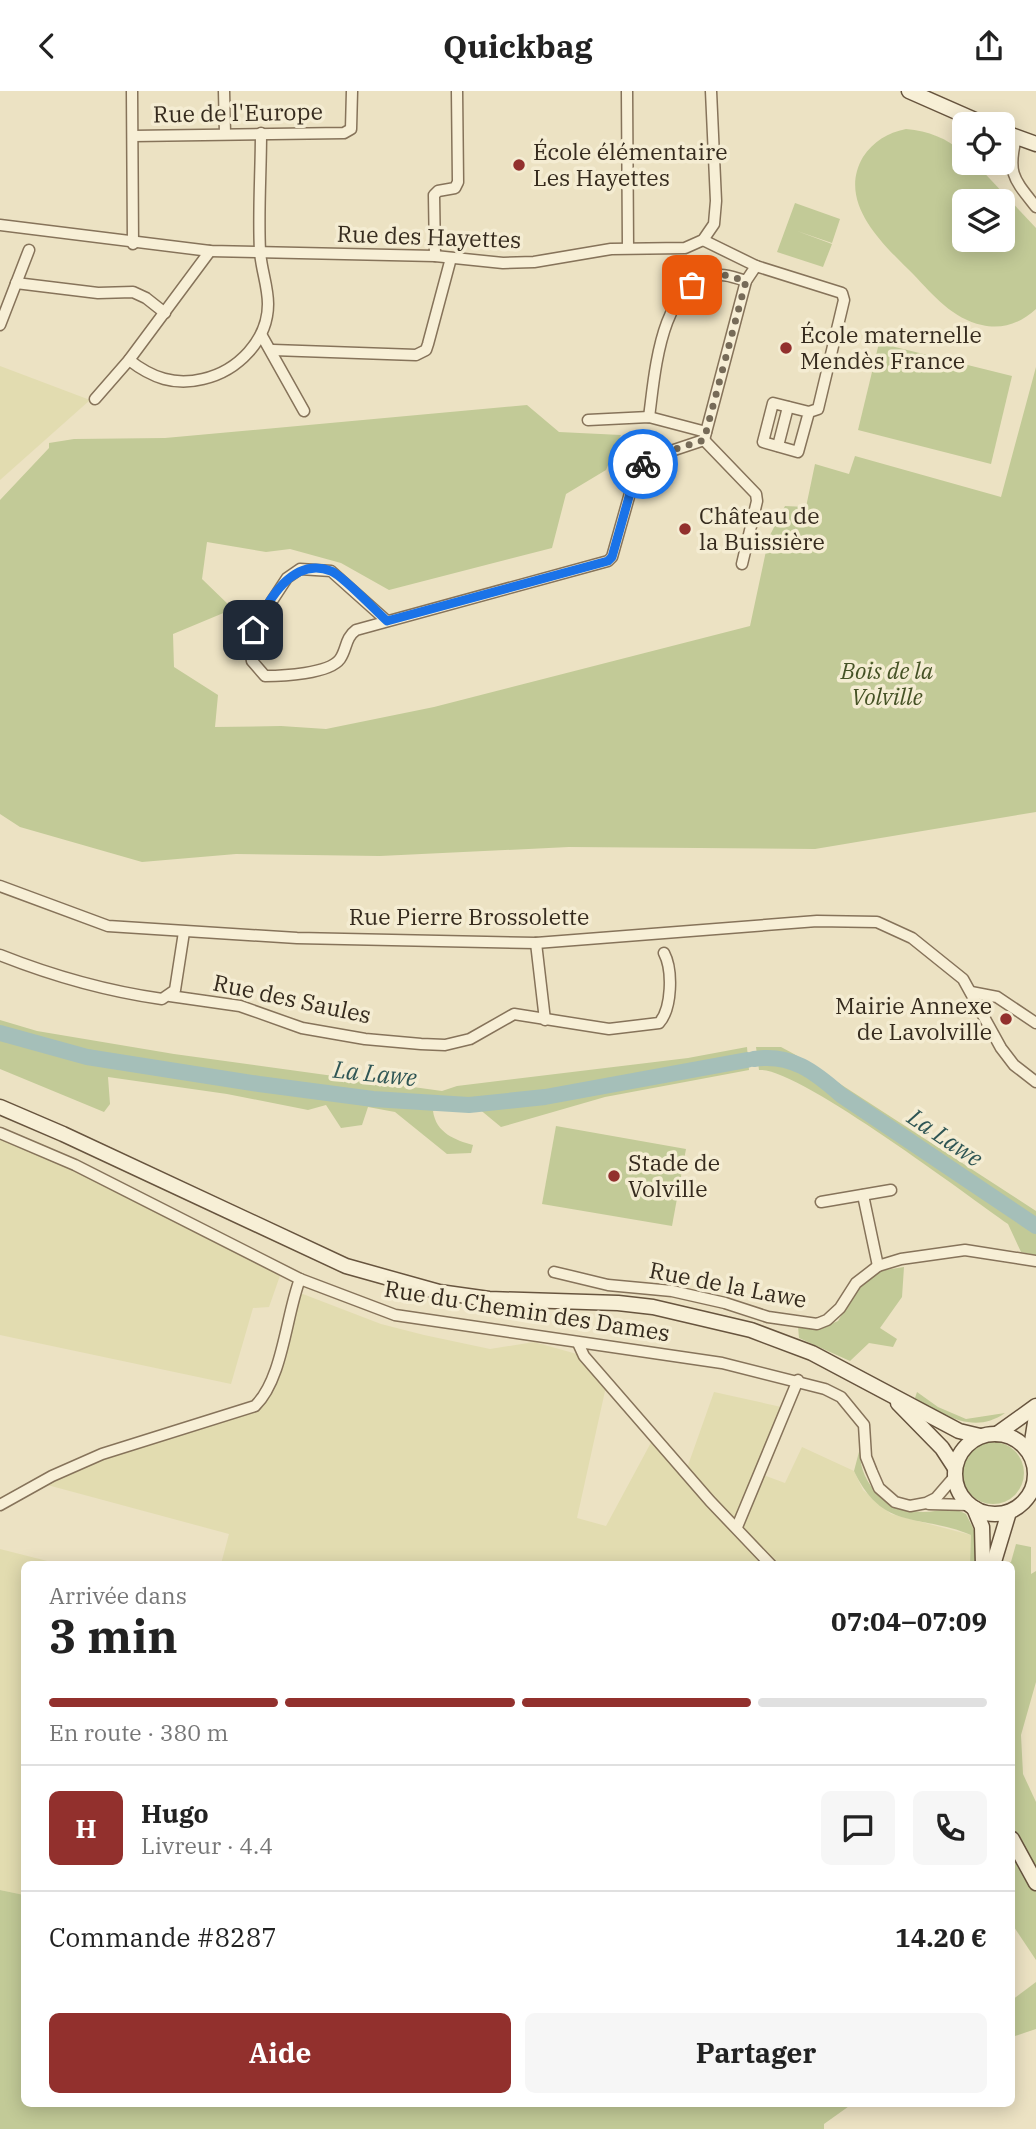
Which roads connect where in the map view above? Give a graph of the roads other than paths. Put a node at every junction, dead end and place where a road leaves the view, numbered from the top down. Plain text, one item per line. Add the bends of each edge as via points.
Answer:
1 (132, 91) edge
2 (224, 91) edge
3 (352, 91) edge
4 (457, 91) edge
5 (627, 91) edge
6 (711, 91) edge
7 (909, 91) edge
8 (927, 95) edge
9 (960, 112) edge
10 (225, 133) junction
11 (261, 133) junction
12 (133, 136) junction
13 (1015, 137) edge
14 (1036, 144) edge
15 (1013, 175) edge
16 (1036, 207) edge
17 (0, 225) edge
18 (703, 240) junction
19 (133, 244) junction
20 (628, 248) junction
21 (29, 250) dead end
22 (209, 251) junction
23 (260, 253) junction
24 (435, 256) junction
25 (452, 258) junction
26 (756, 266) junction
27 (746, 281) junction
28 (16, 283) junction
29 (165, 313) junction
30 (0, 325) edge
31 (262, 335) junction
32 (272, 350) junction
33 (129, 360) junction
34 (95, 399) dead end
35 (788, 407) junction
36 (304, 411) dead end
37 (814, 411) junction
38 (649, 417) junction
39 (588, 419) dead end
40 (705, 436) junction
41 (778, 446) junction
42 (742, 564) dead end
43 (387, 621) junction
44 (0, 886) edge
45 (184, 932) junction
46 (536, 943) junction
47 (664, 953) dead end
48 (0, 955) edge
49 (971, 992) junction
50 (170, 996) junction
51 (545, 1020) junction
52 (1036, 1023) edge
53 (1036, 1082) edge
54 (0, 1107) edge
55 (0, 1133) edge
56 (891, 1190) dead end
57 (863, 1195) junction
58 (821, 1202) dead end
59 (1036, 1261) edge
60 (878, 1266) junction
61 (554, 1272) dead end
62 (300, 1279) junction
63 (578, 1343) junction
64 (798, 1380) junction
65 (887, 1393) junction
66 (1036, 1406) edge
67 (1036, 1416) edge
68 (997, 1434) junction
69 (980, 1436) junction
70 (1033, 1464) edge
71 (955, 1472) junction
72 (1034, 1490) edge
73 (926, 1503) junction
74 (0, 1505) edge
75 (972, 1506) junction
76 (1009, 1512) junction
77 (737, 1527) junction
78 (767, 1561) edge
79 (983, 1561) edge
80 (994, 1561) edge
81 (1015, 1844) edge
82 (1036, 1883) edge

1 - 12 street
2 - 10 street
3 - 11 street, Rue de l'Europe via 353,123 344,133
4 - 24 street via 458,182 456,188 434,195
5 - 20 street
6 - 18 street via 716,201 714,224
7 - 8 main road
8 - 9 main road
10 - 11 street, Rue de l'Europe
10 - 12 street, Rue de l'Europe
11 - 23 street
12 - 19 street
13 - 14 main road
15 - 16 street
17 - 19 street, Rue des Hayettes
18 - 20 street, Rue des Hayettes via 685,249
18 - 26 street
19 - 22 street, Rue des Hayettes
20 - 25 street, Rue des Hayettes via 534,262
21 - 28 street
22 - 23 street, Rue des Hayettes
22 - 29 street
23 - 24 street, Rue des Hayettes
23 - 31 street via 268,306
24 - 25 street, Rue des Hayettes
25 - 32 street via 426,350 405,357
26 - 27 street
26 - 37 street via 842,293 844,300
27 - 38 street via 721,274 688,289 662,332
27 - 40 street
28 - 29 street via 98,293 132,292
28 - 30 street
29 - 33 street
31 - 32 street
31 - 33 street via 228,370 196,381 161,379
32 - 36 street
33 - 34 street
35 - 37 street
35 - 41 street
35 - 41 street via 773,403 763,442
37 - 41 street via 798,452
38 - 39 street
38 - 40 street
40 - 42 street via 756,494
40 - 43 street via 647,459 636,472 608,561
43 - 43 street via 348,635 333,665 290,676 264,675 252,661 249,644 260,617 287,578 300,569 331,571
44 - 45 street, Rue Pierre Brossolette via 108,926
45 - 46 street, Rue Pierre Brossolette
45 - 50 street via 175,990
46 - 49 street, Rue Pierre Brossolette via 839,919 877,922 912,938 949,965
46 - 51 street
47 - 51 street via 669,963 666,1015 659,1023 610,1030
48 - 50 street, Rue des Saules via 110,991 162,999
49 - 52 street via 997,997
49 - 53 street, Rue Pierre Brossolette via 1001,1048
50 - 51 street, Rue des Saules via 240,1006 302,1028 421,1044 470,1039 507,1016
54 - 65 main road via 370,1274 489,1300 618,1303 698,1317 751,1330 812,1353
55 - 62 street, Rue du Chemin des Dames via 75,1165
56 - 57 street
57 - 58 street
57 - 60 street
59 - 60 street, Rue de la Lawe via 965,1250
60 - 61 street, Rue de la Lawe via 856,1283 840,1308 817,1324 768,1317 672,1291 608,1285
62 - 63 street, Rue du Chemin des Dames via 395,1315
62 - 74 street via 277,1363 255,1406 102,1454
63 - 64 street, Rue du Chemin des Dames via 722,1363
63 - 77 street via 584,1356
64 - 73 street, Rue du Chemin des Dames via 835,1393 857,1415 864,1425 866,1457 879,1488 895,1502 910,1506
64 - 77 street
65 - 69 main road via 959,1431
65 - 71 main road via 930,1434
66 - 68 main road
67 - 70 main road
68 - 69 main road
68 - 70 main road via 1016,1440
69 - 71 main road via 966,1445
70 - 72 main road
71 - 73 street via 936,1498
71 - 75 main road via 962,1496
72 - 76 main road
73 - 75 street, Rue du Chemin des Dames
75 - 76 main road via 991,1514
75 - 79 main road via 982,1527
76 - 80 main road
77 - 78 street
81 - 82 main road

